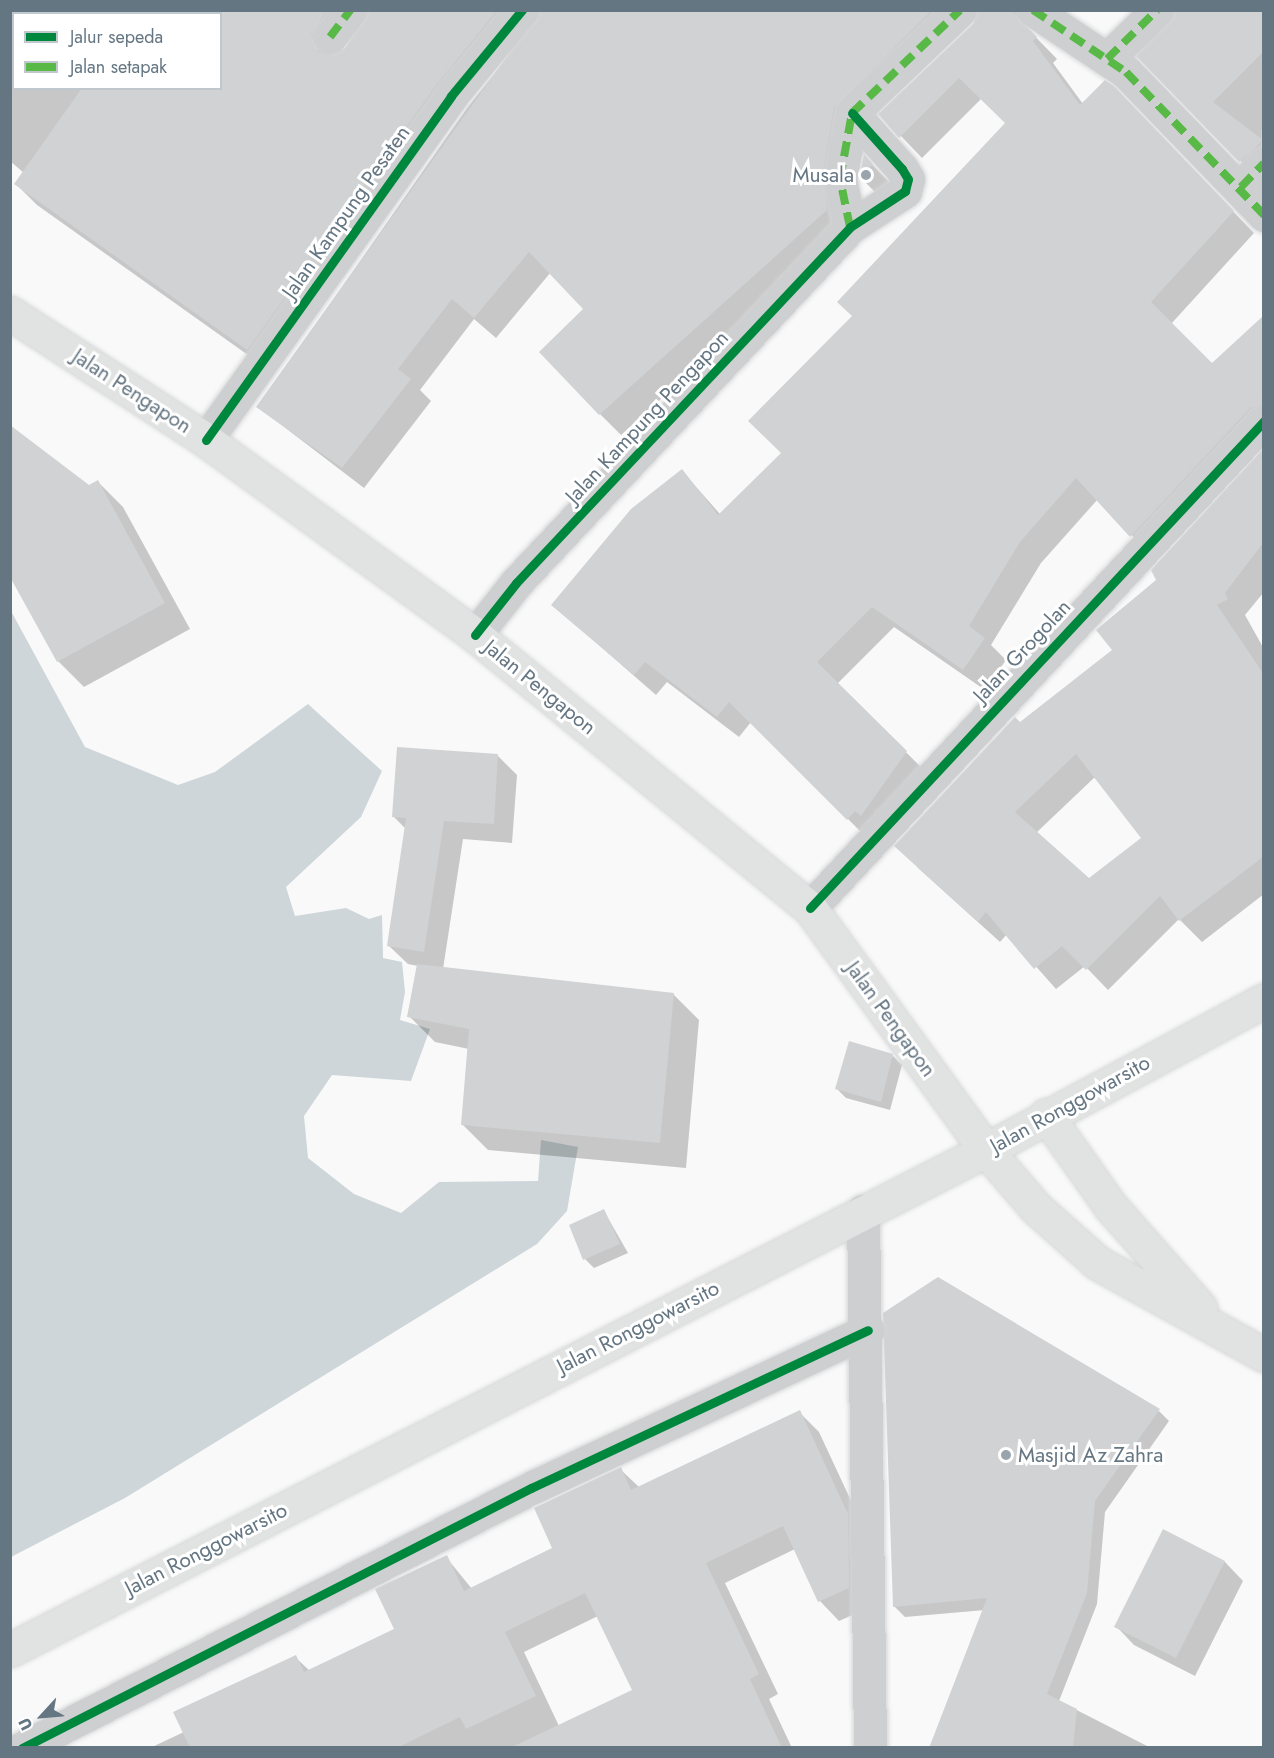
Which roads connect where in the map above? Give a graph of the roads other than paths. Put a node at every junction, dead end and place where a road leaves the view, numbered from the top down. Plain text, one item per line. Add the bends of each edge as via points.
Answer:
1 (350, 10) edge
2 (522, 10) edge
3 (960, 10) edge
4 (1033, 10) edge
5 (1157, 10) edge
6 (330, 37) dead end
7 (1107, 59) junction
8 (852, 113) junction
9 (1263, 163) edge
10 (1241, 187) junction
11 (1263, 215) edge
12 (850, 227) junction
13 (10, 313) edge
14 (1263, 421) edge
15 (206, 440) junction
16 (475, 635) junction
17 (810, 908) junction
18 (1263, 1000) edge
19 (1046, 1114) junction
20 (986, 1150) junction
21 (864, 1211) junction
22 (1213, 1323) junction
23 (868, 1330) junction
24 (1263, 1355) edge
25 (10, 1650) edge
26 (22, 1748) edge
27 (870, 1748) edge

1 - 6 street
2 - 15 street, Jalan Kampung Pesaten via 451,96
3 - 8 street
4 - 7 street
5 - 7 street
7 - 10 street
8 - 12 street via 840,179
8 - 12 street, Jalan Kampung Pengapon via 903,169 908,186
9 - 10 street
10 - 11 street
12 - 16 street, Jalan Kampung Pengapon via 516,583
13 - 15 main road, Jalan Pengapon
14 - 17 street, Jalan Grogolan
15 - 16 main road, Jalan Pengapon
16 - 17 main road, Jalan Pengapon
17 - 20 main road, Jalan Pengapon
18 - 19 main road, Jalan Ronggowarsito
19 - 20 main road, Jalan Ronggowarsito
19 - 22 main road via 1111,1207
20 - 21 main road, Jalan Ronggowarsito
20 - 22 main road, Jalan Pengapon via 1036,1208 1098,1263
21 - 23 street
21 - 25 main road, Jalan Ronggowarsito
22 - 24 main road
23 - 26 street via 531,1488
23 - 27 street

